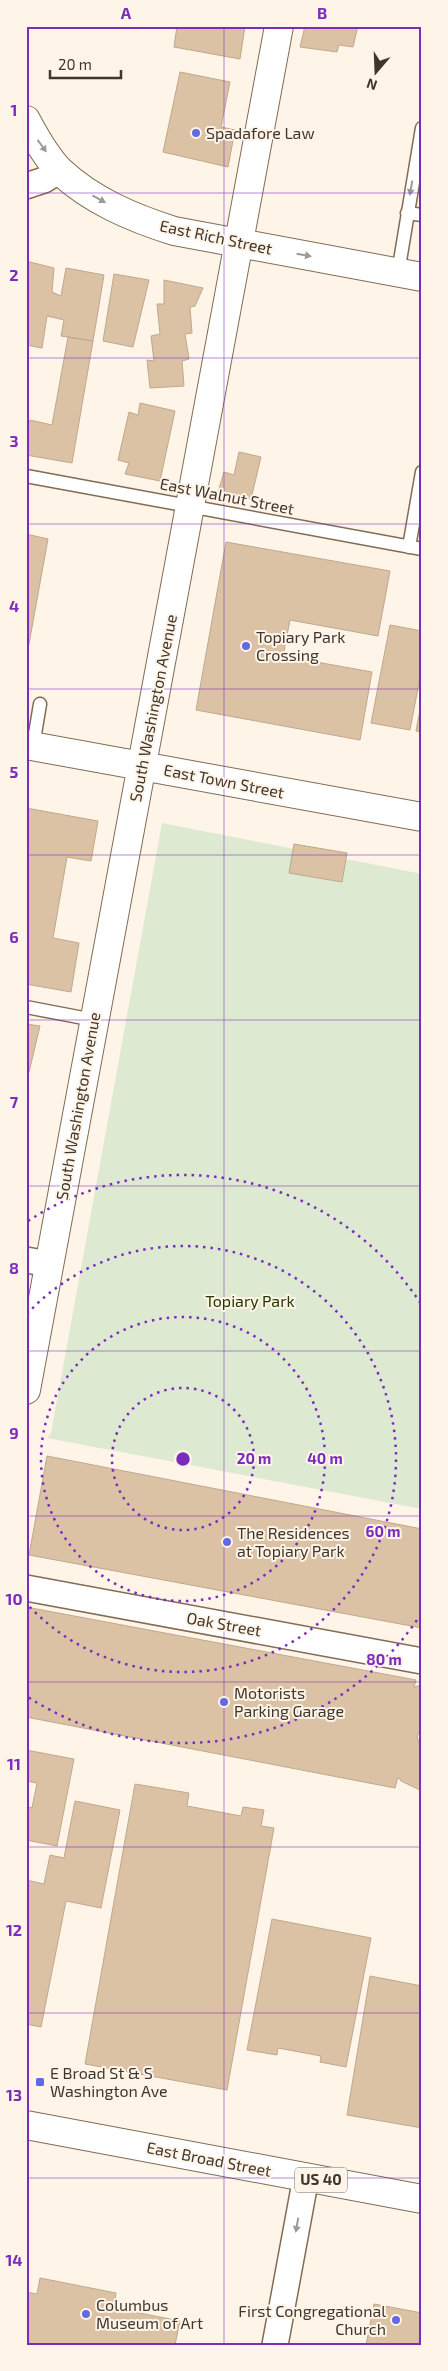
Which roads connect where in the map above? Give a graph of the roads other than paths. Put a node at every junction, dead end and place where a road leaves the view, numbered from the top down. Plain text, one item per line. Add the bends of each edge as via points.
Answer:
1 (279, 26) edge
2 (26, 120) edge
3 (422, 128) edge
4 (60, 170) junction
5 (26, 186) edge
6 (407, 213) junction
7 (422, 215) edge
8 (239, 243) junction
9 (410, 275) edge
10 (422, 472) edge
11 (26, 476) edge
12 (190, 506) junction
13 (408, 547) junction
14 (422, 549) edge
15 (40, 704) dead end
16 (29, 745) edge
17 (142, 766) junction
18 (422, 817) edge
19 (26, 1007) edge
20 (94, 1020) junction
21 (38, 1262) edge
22 (26, 1390) edge
23 (26, 1588) edge
24 (422, 1661) edge
25 (26, 2125) edge
26 (306, 2177) junction
27 (422, 2199) edge
28 (276, 2345) edge

1 - 8 street, South Washington Avenue
2 -> 4 street, East Rich Street
3 -> 6 lane
4 - 5 street
4 -> 8 street, East Rich Street via 95,198 142,221 174,231
6 - 7 lane
6 - 9 lane
8 -> 9 street, East Rich Street
8 - 12 street, South Washington Avenue
10 - 13 lane
11 - 12 lane, East Walnut Street
12 - 13 lane, East Walnut Street
12 - 17 street, South Washington Avenue
13 - 14 lane, East Walnut Street
15 - 16 lane
16 - 17 street, East Town Street
17 - 18 street, East Town Street
17 - 20 street, South Washington Avenue
19 - 20 lane
20 - 21 street, South Washington Avenue
21 - 22 street, South Washington Avenue
23 - 24 street, Oak Street
25 - 26 street, East Broad Street / US 40
26 - 27 street, East Broad Street / US 40
26 -> 28 street

